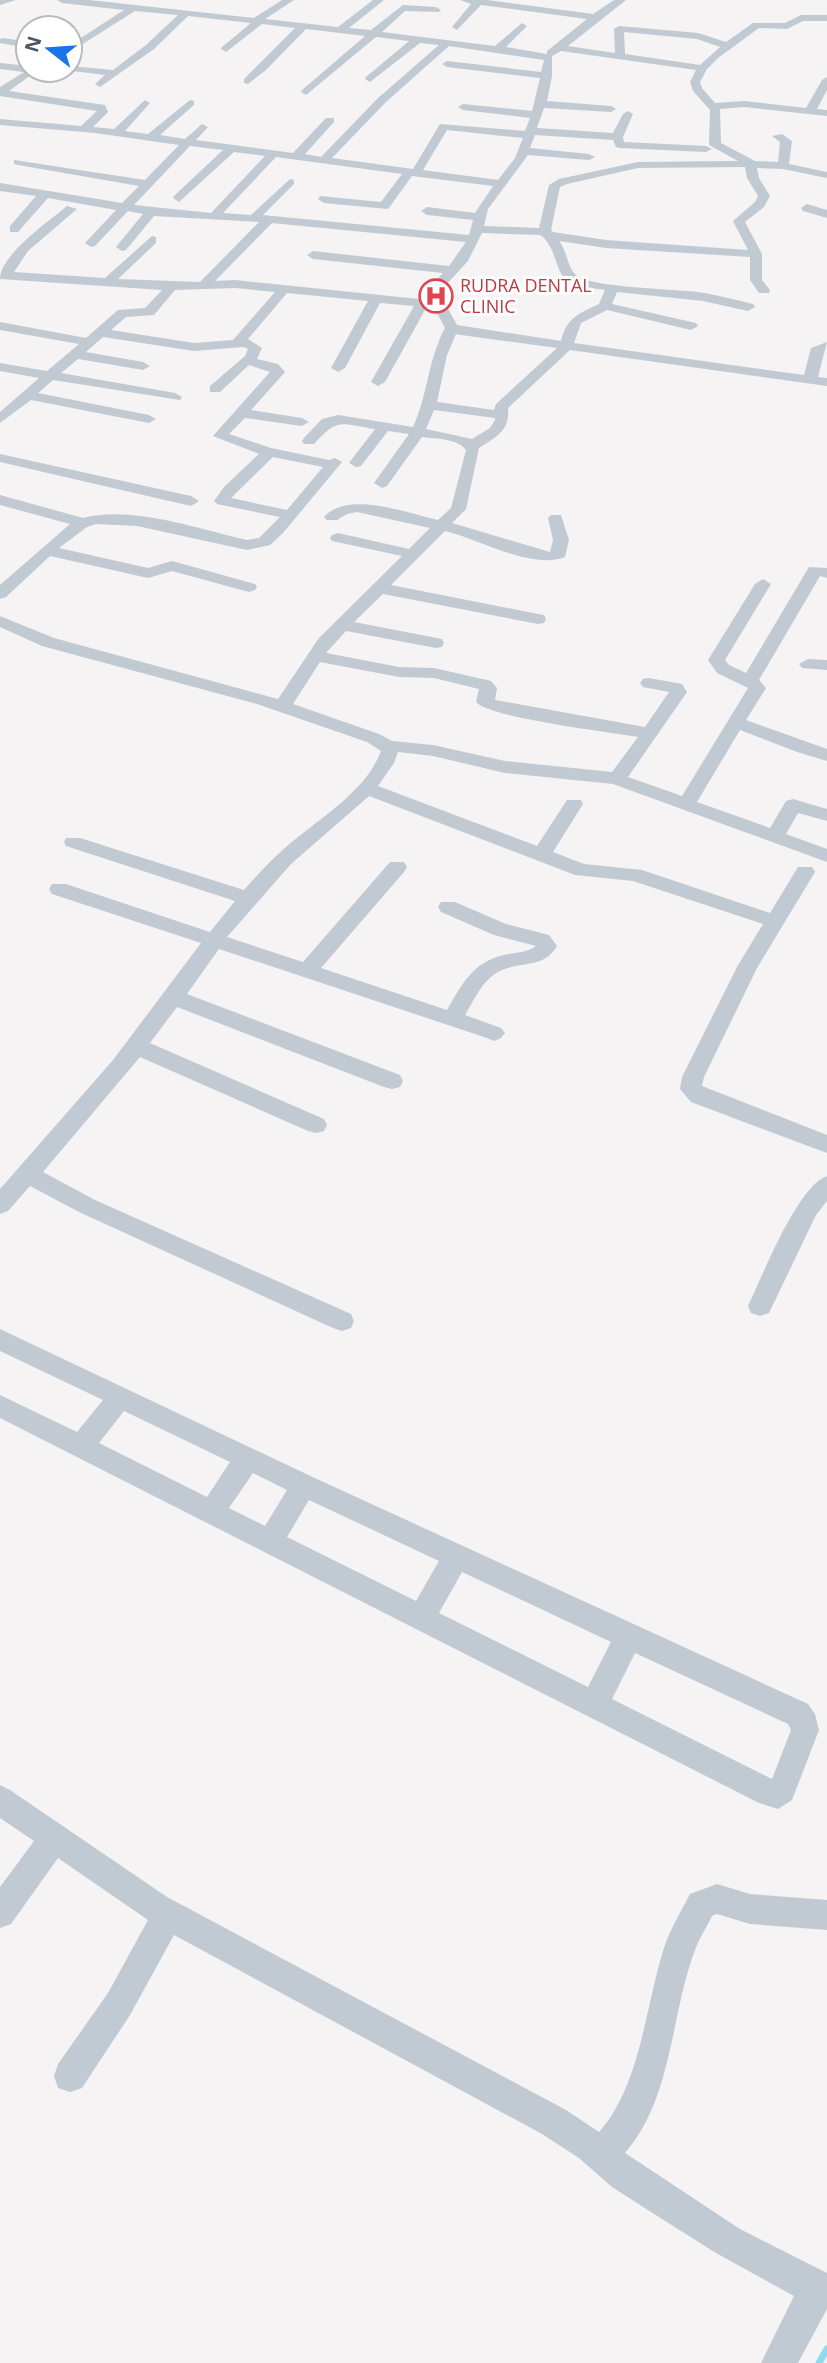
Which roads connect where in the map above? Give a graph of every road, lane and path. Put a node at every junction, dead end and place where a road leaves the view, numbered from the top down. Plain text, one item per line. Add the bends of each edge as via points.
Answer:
1 (11, 0) edge
2 (62, 0) edge
3 (271, 0) edge
4 (289, 0) edge
5 (379, 0) edge
6 (465, 0) edge
7 (618, 0) edge
8 (479, 1) edge
9 (0, 2) edge
10 (100, 2) edge
11 (132, 8) junction
12 (436, 10) dead end
13 (186, 13) junction
14 (751, 16) dead end
15 (802, 18) junction
16 (827, 18) edge
17 (253, 20) junction
18 (589, 21) junction
19 (523, 26) dead end
20 (302, 27) junction
21 (457, 27) dead end
22 (604, 28) dead end
23 (340, 30) junction
24 (372, 33) junction
25 (84, 40) edge
26 (417, 40) junction
27 (4, 41) dead end
28 (14, 43) edge
29 (447, 43) junction
30 (727, 46) junction
31 (559, 48) junction
32 (226, 49) dead end
33 (498, 49) junction
34 (546, 56) junction
35 (619, 56) junction
36 (447, 64) dead end
37 (702, 68) junction
38 (84, 71) edge
39 (115, 74) junction
40 (547, 76) junction
41 (370, 79) dead end
42 (827, 80) edge
43 (248, 81) dead end
44 (14, 82) edge
45 (306, 92) dead end
46 (0, 93) edge
47 (112, 94) dead end
48 (145, 103) dead end
49 (190, 103) dead end
50 (608, 104) dead end
51 (540, 105) junction
52 (712, 106) junction
53 (463, 107) dead end
54 (818, 112) edge
55 (628, 114) dead end
56 (330, 120) dead end
57 (0, 122) edge
58 (814, 125) dead end
59 (202, 127) dead end
60 (84, 129) junction
61 (117, 133) junction
62 (531, 133) junction
63 (778, 135) dead end
64 (617, 136) junction
65 (150, 138) junction
66 (574, 142) dead end
67 (186, 143) junction
68 (231, 149) junction
69 (720, 149) junction
70 (524, 151) junction
71 (272, 155) junction
72 (571, 155) junction
73 (589, 157) dead end
74 (295, 158) junction
75 (323, 161) junction
76 (18, 162) dead end
77 (827, 163) edge
78 (751, 164) junction
79 (783, 166) junction
80 (413, 172) junction
81 (823, 174) edge
82 (290, 183) dead end
83 (146, 184) junction
84 (502, 184) junction
85 (0, 187) edge
86 (45, 194) junction
87 (179, 198) dead end
88 (123, 207) junction
89 (807, 208) dead end
90 (71, 209) dead end
91 (427, 211) dead end
92 (150, 212) junction
93 (827, 214) edge
94 (215, 215) junction
95 (255, 217) junction
96 (270, 218) junction
97 (305, 221) junction
98 (476, 228) junction
99 (14, 229) dead end
100 (546, 233) junction
101 (152, 240) dead end
102 (91, 243) dead end
103 (122, 247) dead end
104 (387, 249) dead end
105 (756, 254) junction
106 (313, 255) dead end
107 (464, 258) junction
108 (454, 271) junction
109 (3, 276) edge
110 (110, 280) junction
111 (172, 286) junction
112 (204, 286) junction
113 (612, 288) junction
114 (284, 289) junction
115 (764, 290) dead end
116 (376, 299) junction
117 (422, 303) junction
118 (605, 306) junction
119 (748, 307) dead end
120 (0, 326) edge
121 (691, 326) dead end
122 (452, 328) junction
123 (93, 337) junction
124 (243, 343) junction
125 (567, 346) junction
126 (827, 346) edge
127 (74, 354) junction
128 (248, 359) junction
129 (143, 366) dead end
130 (0, 367) edge
131 (338, 368) dead end
132 (53, 374) junction
133 (810, 380) junction
134 (378, 382) dead end
135 (827, 382) edge
136 (215, 390) dead end
137 (27, 395) junction
138 (175, 397) dead end
139 (429, 405) junction
140 (243, 412) junction
141 (3, 413) edge
142 (501, 415) junction
143 (149, 419) dead end
144 (302, 422) dead end
145 (385, 426) junction
146 (418, 431) junction
147 (309, 441) dead end
148 (472, 446) junction
149 (266, 451) junction
150 (0, 458) edge
151 (356, 463) dead end
152 (382, 483) dead end
153 (0, 500) edge
154 (191, 501) dead end
155 (290, 515) junction
156 (332, 517) dead end
157 (556, 517) dead end
158 (83, 523) junction
159 (441, 526) junction
160 (338, 538) dead end
161 (50, 551) junction
162 (412, 554) junction
163 (827, 573) edge
164 (763, 584) dead end
165 (249, 587) dead end
166 (379, 588) junction
167 (0, 594) edge
168 (538, 619) dead end
169 (341, 625) junction
170 (3, 627) edge
171 (436, 643) dead end
172 (315, 656) junction
173 (808, 664) dead end
174 (827, 665) edge
175 (750, 681) junction
176 (649, 683) dead end
177 (282, 706) junction
178 (738, 723) junction
179 (649, 733) junction
180 (389, 747) junction
181 (827, 755) edge
182 (617, 779) junction
183 (366, 788) junction
184 (574, 804) dead end
185 (686, 804) junction
186 (827, 815) edge
187 (775, 837) junction
188 (73, 842) dead end
189 (541, 855) junction
190 (827, 856) edge
191 (397, 867) dead end
192 (805, 872) dead end
193 (59, 890) dead end
194 (248, 898) junction
195 (448, 907) dead end
196 (774, 921) junction
197 (215, 939) junction
198 (308, 970) junction
199 (173, 997) junction
200 (452, 1019) junction
201 (494, 1033) dead end
202 (136, 1046) junction
203 (392, 1081) dead end
204 (316, 1125) dead end
205 (827, 1144) edge
206 (28, 1174) junction
207 (827, 1185) edge
208 (0, 1205) edge
209 (760, 1306) dead end
210 (342, 1321) dead end
211 (0, 1339) edge
212 (121, 1396) junction
213 (0, 1406) edge
214 (81, 1447) junction
215 (248, 1458) junction
216 (304, 1485) junction
217 (211, 1513) junction
218 (270, 1542) junction
219 (456, 1556) junction
220 (421, 1618) junction
221 (629, 1636) junction
222 (594, 1705) junction
223 (0, 1800) edge
224 (55, 1838) junction
225 (0, 1913) edge
226 (168, 1914) junction
227 (827, 1915) edge
228 (70, 2076) dead end
229 (601, 2155) junction
230 (822, 2291) edge
231 (779, 2363) edge

1 - 9 street
2 - 10 street
3 - 17 street
4 - 17 street
5 - 23 street
6 - 8 street
7 - 18 street
8 - 18 street
8 - 21 street
10 - 11 street
11 - 13 street
11 - 25 street
12 - 24 street via 406,7
13 - 17 street via 212,12
13 - 39 street
14 - 15 street
15 - 16 street
15 - 30 street via 787,26 757,25
17 - 20 street
17 - 32 street
18 - 22 street
18 - 31 street
19 - 33 street
20 - 23 street
20 - 43 street
23 - 24 street
24 - 26 street
24 - 45 street
26 - 29 street
26 - 41 street
27 - 28 street
29 - 33 street
29 - 75 street via 388,94
30 - 35 street via 698,36 619,29
30 - 37 street
31 - 34 street
31 - 35 street
33 - 34 street
34 - 40 street via 550,61
35 - 37 street
36 - 40 street
37 - 52 street via 695,82
38 - 39 street
39 - 47 street via 95,87
40 - 51 street
42 - 54 street
44 - 46 street
46 - 60 street via 101,107 103,112
48 - 61 street
49 - 65 street
50 - 51 street
51 - 53 street
51 - 62 street
52 - 54 street via 744,104
52 - 69 street via 716,117 713,141
54 - 58 street
55 - 64 street
56 - 74 street
57 - 60 street
59 - 67 street
60 - 61 street
61 - 65 street
62 - 64 street
62 - 70 street
62 - 80 street via 444,126
63 - 79 street via 786,141
64 - 69 street via 622,146
65 - 67 street
66 - 72 street
67 - 68 street
67 - 83 street
68 - 71 street
68 - 87 street
69 - 78 street
70 - 72 street
70 - 84 street
71 - 74 street
71 - 94 street
72 - 73 street
74 - 75 street
75 - 80 street
76 - 83 street
77 - 81 street
78 - 79 street
78 - 100 street via 638,165 562,181 551,192
78 - 105 street via 764,196 739,220
79 - 81 street
80 - 84 street
80 - 97 street via 384,206 328,195
82 - 95 street
83 - 88 street
84 - 98 street
85 - 86 street
86 - 88 street
86 - 99 street
88 - 92 street
88 - 102 street
89 - 93 street
90 - 109 street via 24,248
91 - 98 street
92 - 94 street
92 - 103 street
94 - 95 street
95 - 96 street
96 - 97 street
96 - 112 street
97 - 98 street
98 - 100 street
98 - 107 street
100 - 105 street via 606,244
100 - 113 street via 560,250 570,278
101 - 110 street
104 - 107 street
105 - 115 street via 756,280
106 - 108 street
107 - 108 street
108 - 117 street
109 - 110 street
110 - 111 street
111 - 112 street
111 - 123 street via 149,312 126,312
112 - 114 street
113 - 118 street
113 - 119 street
114 - 116 street
114 - 124 street via 242,337
116 - 117 street
116 - 131 street
117 - 122 street via 445,312
117 - 134 street
118 - 121 street
118 - 125 street via 576,320
120 - 123 street
122 - 125 street
122 - 139 street via 441,348
123 - 124 street via 194,347
123 - 127 street
124 - 128 street via 255,348
125 - 133 street
125 - 142 street via 501,407
126 - 133 street via 818,348
127 - 129 street
127 - 132 street
128 - 136 street
128 - 140 street via 278,372
130 - 132 street
132 - 137 street
132 - 138 street
133 - 135 street
137 - 141 street
137 - 143 street
139 - 142 street
139 - 146 street
140 - 144 street
140 - 149 street via 220,436
142 - 148 street via 495,431
145 - 146 street
145 - 147 street via 331,420
145 - 151 street
146 - 148 street
146 - 152 street
148 - 159 street via 461,503
149 - 155 street via 333,464
149 - 155 street via 261,462 229,489 222,501
150 - 154 street
153 - 158 street
155 - 158 street via 271,537 256,545 118,519
156 - 159 street via 357,507
157 - 159 street via 560,550 551,557
158 - 161 street
159 - 162 street
160 - 162 street
161 - 165 street via 148,573 172,566
161 - 167 street
162 - 166 street
163 - 175 street via 816,570
164 - 175 street via 716,660
166 - 168 street
166 - 169 street
169 - 171 street
169 - 172 street
170 - 177 street
172 - 177 street
172 - 179 street via 399,672 434,673 485,685 485,702 494,706
173 - 174 street
175 - 178 street via 757,688
176 - 179 street via 678,692
177 - 180 street
178 - 181 street via 788,745
178 - 185 street
179 - 182 street
180 - 182 street via 430,749 503,767
180 - 183 street via 385,766
182 - 185 street
183 - 189 street
183 - 194 street via 293,851
184 - 189 street
185 - 187 street
186 - 187 street via 793,805
187 - 190 street
188 - 194 street
189 - 196 street via 588,872 635,876
191 - 198 street
192 - 196 street
193 - 197 street
194 - 197 street
195 - 200 street via 501,930 542,940 547,946 543,953 498,963 482,972
196 - 205 street via 741,979 691,1089
197 - 198 street
197 - 199 street
198 - 200 street
199 - 202 street
199 - 203 street
200 - 201 street
202 - 204 street
202 - 206 street
206 - 208 street
206 - 210 street via 87,1206
207 - 209 street via 807,1209
211 - 212 street
212 - 214 street
212 - 215 street
213 - 214 street
214 - 217 street
215 - 216 street
215 - 217 street
216 - 218 street
216 - 219 street
217 - 218 street
218 - 220 street
219 - 220 street
219 - 221 street
220 - 222 street
221 - 222 street
221 - 222 street via 802,1718 805,1730 782,1790 769,1793
223 - 224 street
224 - 225 street
224 - 226 street
226 - 228 street via 119,2004
226 - 229 street via 554,2122
227 - 229 street via 750,1909 717,1899 701,1905 680,1947 640,2098 622,2132
229 - 230 street via 624,2175 728,2241
230 - 231 street

